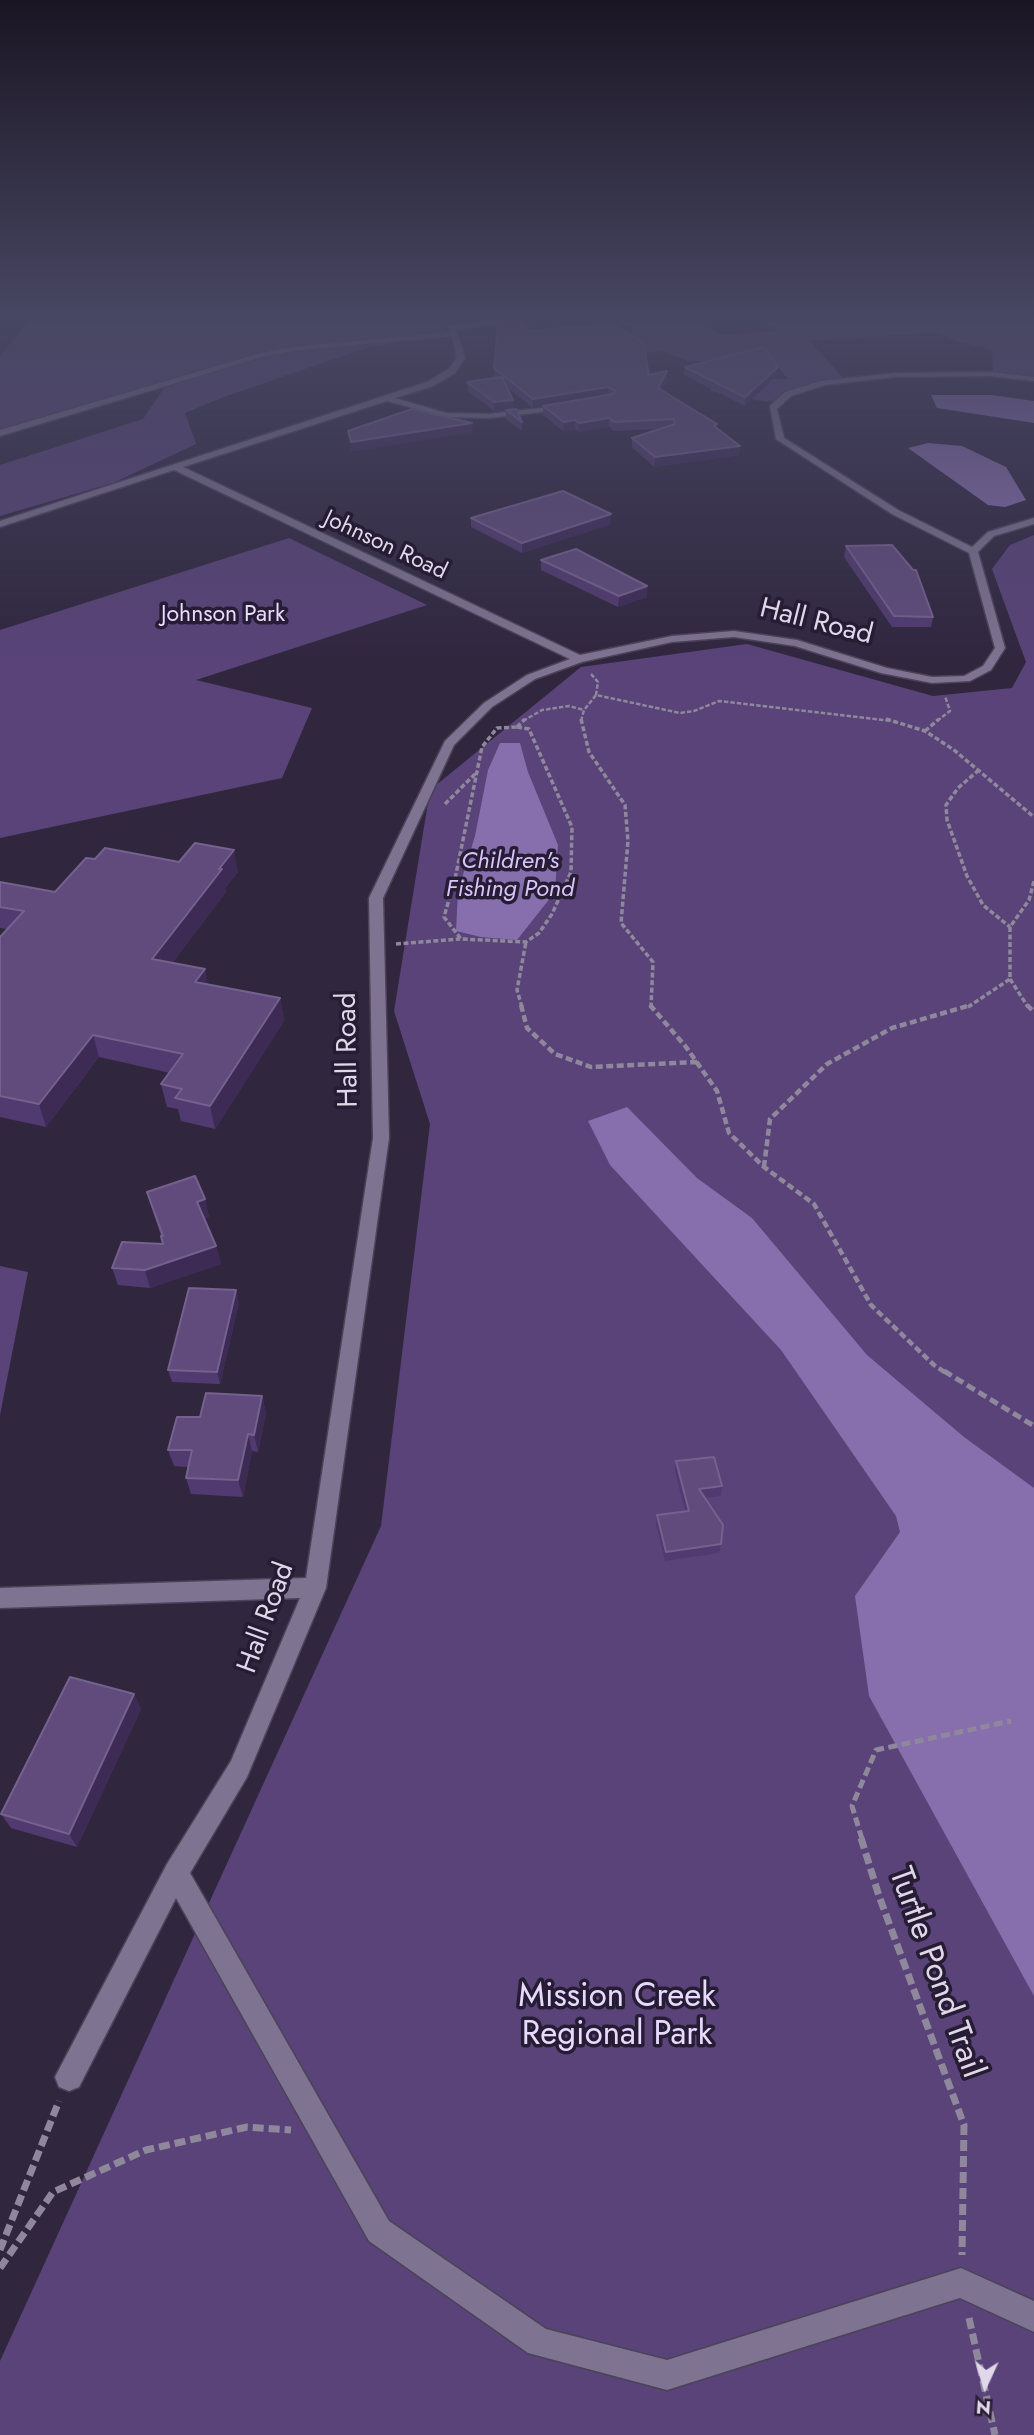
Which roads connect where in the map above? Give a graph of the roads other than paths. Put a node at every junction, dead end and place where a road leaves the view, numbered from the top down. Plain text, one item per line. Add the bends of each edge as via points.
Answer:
1 (274, 435) edge
2 (779, 435) edge
3 (175, 467) junction
4 (1034, 522) edge
5 (0, 524) edge
6 (973, 551) junction
7 (579, 659) junction
8 (315, 1588) junction
9 (0, 1598) edge
10 (176, 1873) junction
11 (69, 2077) road end
12 (1034, 2317) edge

1 - 3 street
2 - 6 street via 895,512
3 - 5 street
3 - 7 street, Johnson Road
4 - 6 street via 991,534
6 - 7 street, Hall Road via 1000,648 987,668 967,679 937,680 885,671 797,643 734,634 672,639
7 - 8 street, Hall Road via 531,677 488,705 449,744 376,898 381,1138
8 - 9 street
8 - 10 street, Hall Road via 239,1769
10 - 11 street, Hall Road
10 - 12 street via 379,2231 539,2342 667,2375 961,2283

